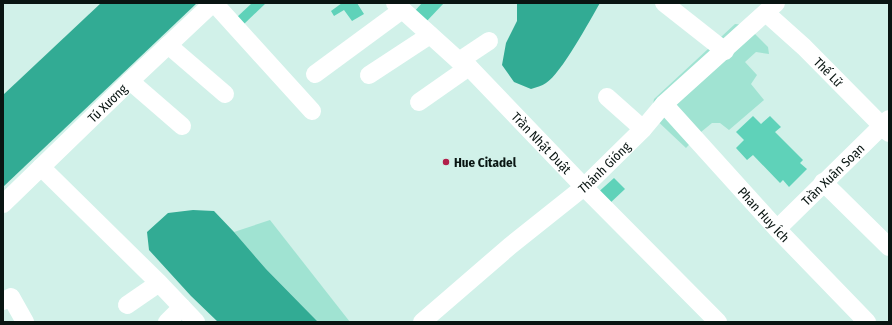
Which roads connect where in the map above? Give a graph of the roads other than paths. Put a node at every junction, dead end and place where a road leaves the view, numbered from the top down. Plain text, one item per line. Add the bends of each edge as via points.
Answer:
1 (214, 3) edge
2 (664, 3) edge
3 (399, 7) edge
4 (771, 8) edge
5 (430, 35) junction
6 (490, 42) dead end
7 (168, 45) junction
8 (725, 51) junction
9 (464, 64) junction
10 (315, 74) dead end
11 (369, 75) dead end
12 (130, 80) junction
13 (225, 94) dead end
14 (607, 97) dead end
15 (419, 102) dead end
16 (664, 104) junction
17 (312, 111) dead end
18 (182, 126) dead end
19 (887, 126) edge
20 (643, 129) junction
21 (41, 167) junction
22 (823, 182) junction
23 (584, 187) junction
24 (3, 204) edge
25 (776, 229) junction
26 (889, 247) edge
27 (159, 283) junction
28 (3, 302) edge
29 (127, 305) dead end
30 (182, 307) junction
31 (25, 322) edge
32 (167, 322) edge
33 (196, 322) edge
34 (422, 322) edge
35 (718, 322) edge
36 (867, 322) edge

1 - 7 street, Tú Xương
1 - 17 street
2 - 8 street
3 - 5 street, Trần Nhật Duật
3 - 10 street
4 - 8 street, Thánh Gióng
4 - 19 street, Thế Lữ via 804,47
5 - 9 street, Trần Nhật Duật
5 - 11 street
6 - 9 street
7 - 12 street, Tú Xương
7 - 13 street
8 - 16 street, Thánh Gióng
9 - 15 street
9 - 23 street, Trần Nhật Duật
12 - 18 street
12 - 21 street, Tú Xương
14 - 20 street
16 - 20 street, Thánh Gióng
16 - 25 street, Phan Huy Ích
19 - 22 street, Trần Xuân Soạn
20 - 23 street, Thánh Gióng
21 - 24 street, Tú Xương
21 - 27 street
22 - 25 street, Trần Xuân Soạn
22 - 26 street
23 - 34 street, Thánh Gióng via 510,246
23 - 35 street, Trần Nhật Duật
25 - 36 street, Phan Huy Ích
27 - 29 street
27 - 30 street
28 - 31 street via 11,297
30 - 32 street
30 - 33 street

